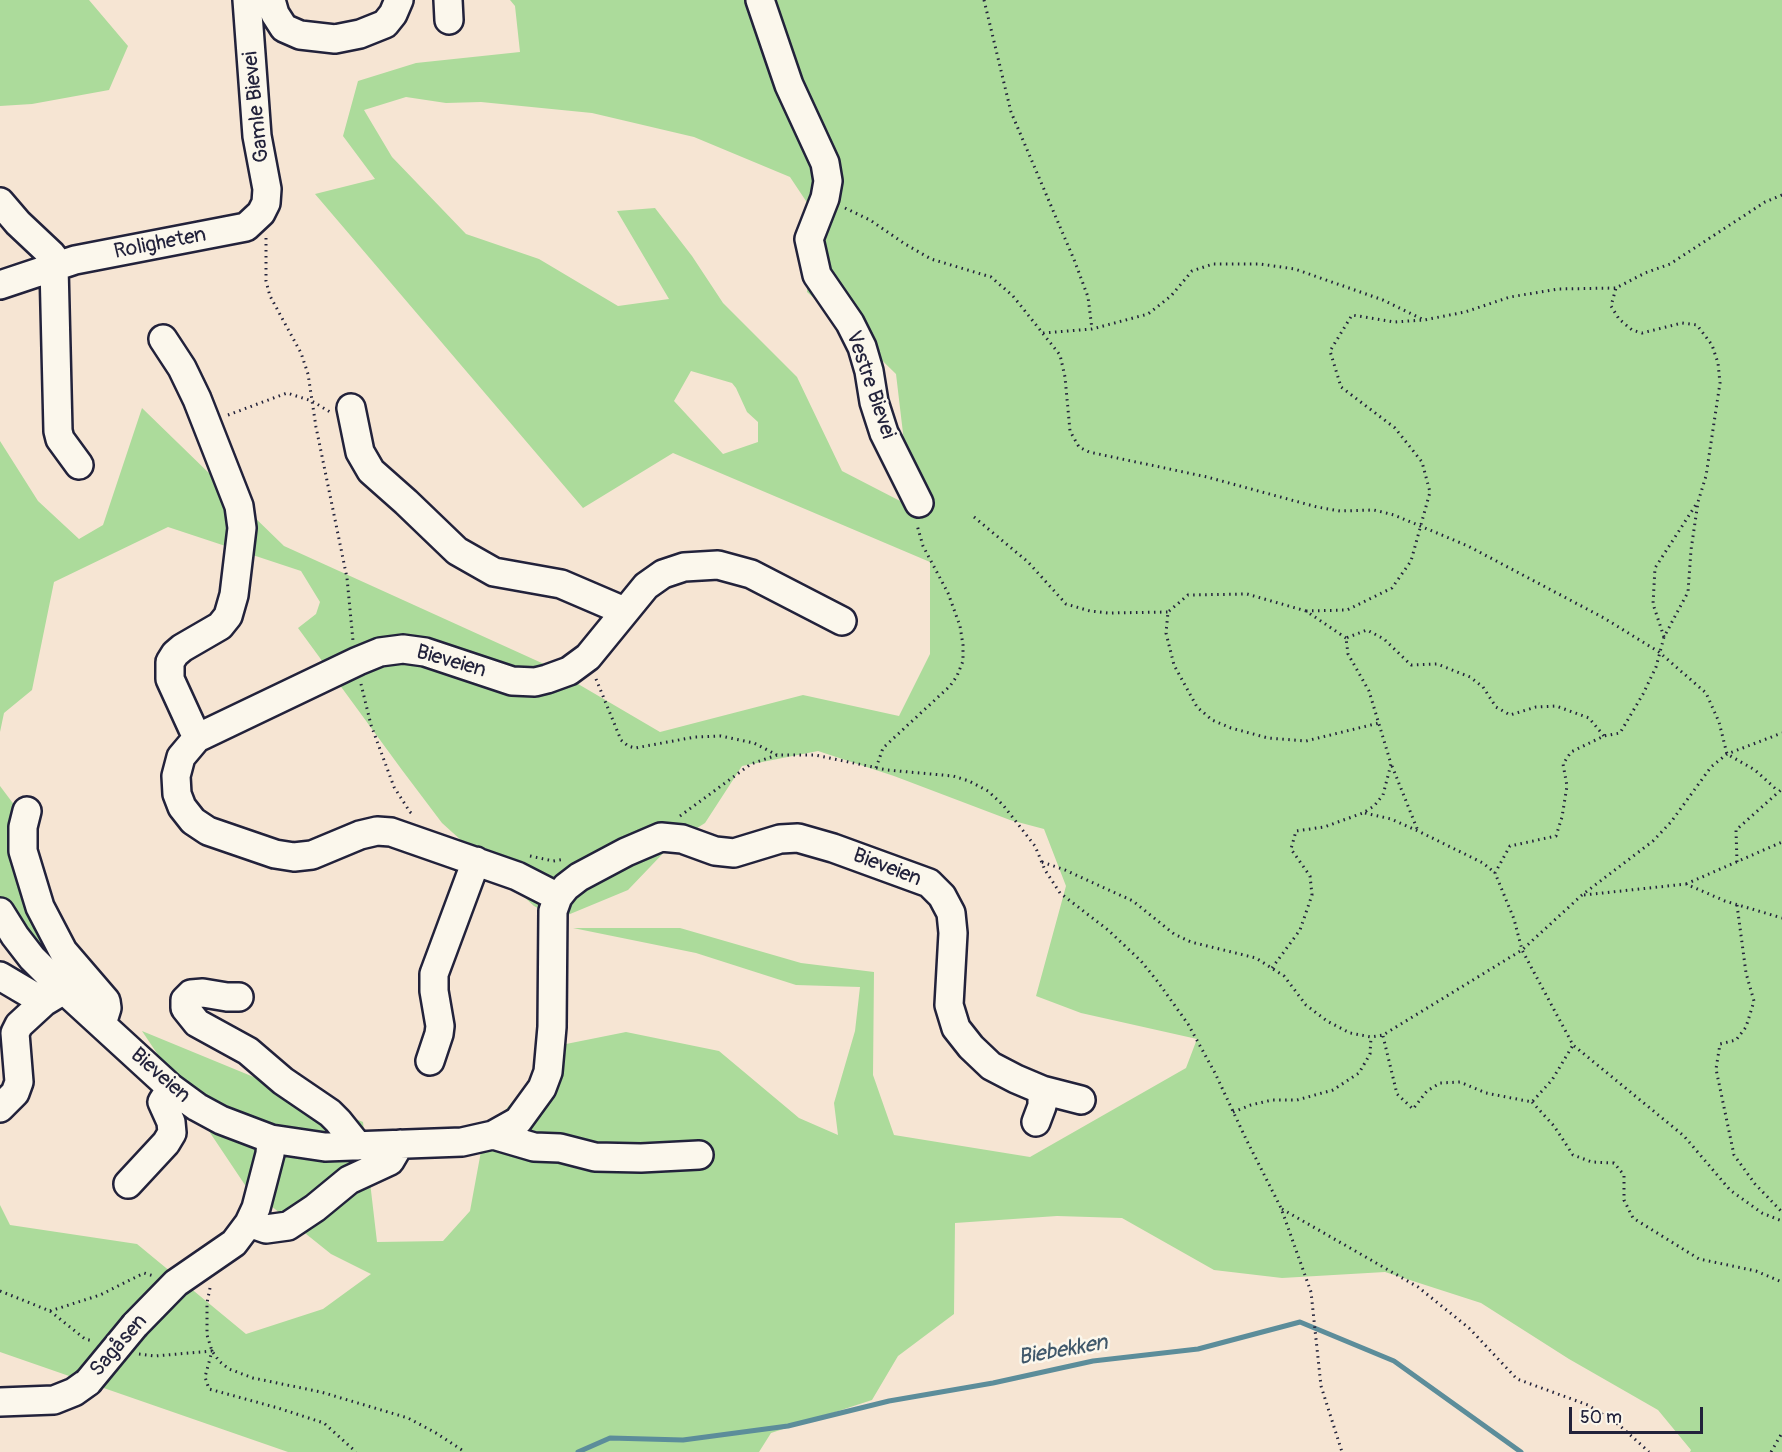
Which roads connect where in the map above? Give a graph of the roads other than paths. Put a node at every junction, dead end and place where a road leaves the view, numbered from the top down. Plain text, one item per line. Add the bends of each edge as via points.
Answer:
1 (247, 0) edge
2 (271, 0) edge
3 (399, 0) edge
4 (760, 0) edge
5 (0, 202) edge
6 (261, 213) joint
7 (54, 267) junction
8 (0, 285) edge
9 (163, 339) dead end
10 (353, 418) road end
11 (79, 465) dead end
12 (919, 503) road end
13 (624, 612) junction
14 (842, 621) dead end
15 (196, 738) junction
16 (27, 811) dead end
17 (476, 861) junction
18 (558, 897) junction
19 (0, 912) edge
20 (0, 976) edge
21 (54, 996) junction
22 (239, 996) dead end
23 (102, 1024) junction
24 (430, 1061) dead end
25 (171, 1088) junction
26 (1042, 1090) junction
27 (1081, 1100) dead end
28 (0, 1108) edge
29 (1036, 1122) dead end
30 (493, 1135) junction
31 (271, 1139) junction
32 (400, 1144) junction
33 (358, 1146) junction
34 (699, 1155) dead end
35 (128, 1184) dead end
36 (249, 1223) junction
37 (0, 1402) edge

1 - 6 street, Gamle Bievei via 256,125 267,189
2 - 3 street, Gamle Bievei via 274,14 284,28 300,35 336,39 385,24
4 - 12 street, Vestre Bievei via 789,85 825,163 825,198 809,239 817,276 862,347 884,433
5 - 7 street via 52,255
6 - 7 street, Roligheten via 246,227
7 - 8 street, Roligheten
7 - 11 street via 58,431
9 - 15 street via 182,368 206,423 239,506 242,528 228,616 220,626 182,648 170,662 170,679
10 - 13 street via 360,452 371,471 457,551 494,572 561,584
13 - 14 street, Bieveien via 646,586 663,574 684,567 718,566 751,574
13 - 15 street, Bieveien via 588,657 569,671 535,682 512,681 424,652 380,652
15 - 17 street via 181,758 177,794 193,821 208,831 294,857 312,855 360,835 391,832
16 - 23 street via 23,851 40,908 63,951 106,1001
17 - 18 street
17 - 24 street via 434,974 440,1034
18 - 26 street, Bieveien via 579,877 661,837 734,853 780,839 798,838 929,884 942,896 951,913 949,1005 956,1028 992,1066
18 - 30 street, Bieveien via 553,911 548,1072 542,1088 518,1121
19 - 21 street, Bieveien
20 - 21 street, Bieveien
21 - 23 street, Bieveien
21 - 28 street via 19,1025 15,1033 20,1082
22 - 33 street via 195,993 187,996 185,1008 197,1023 248,1051 330,1113
23 - 25 street, Bieveien
25 - 31 street, Bieveien via 221,1120
25 - 35 street via 162,1102 172,1133
26 - 27 street, Bieveien
26 - 29 street
30 - 32 street, Bieveien via 462,1142
30 - 34 street, Bieveien via 534,1147 560,1148 596,1157
31 - 33 street, Bieveien via 325,1147
31 - 36 street
32 - 33 street, Bieveien
32 - 36 street via 390,1161 349,1180 288,1226 266,1228
36 - 37 street, Sagåsen, bridge via 234,1243 176,1283 88,1382 54,1400

